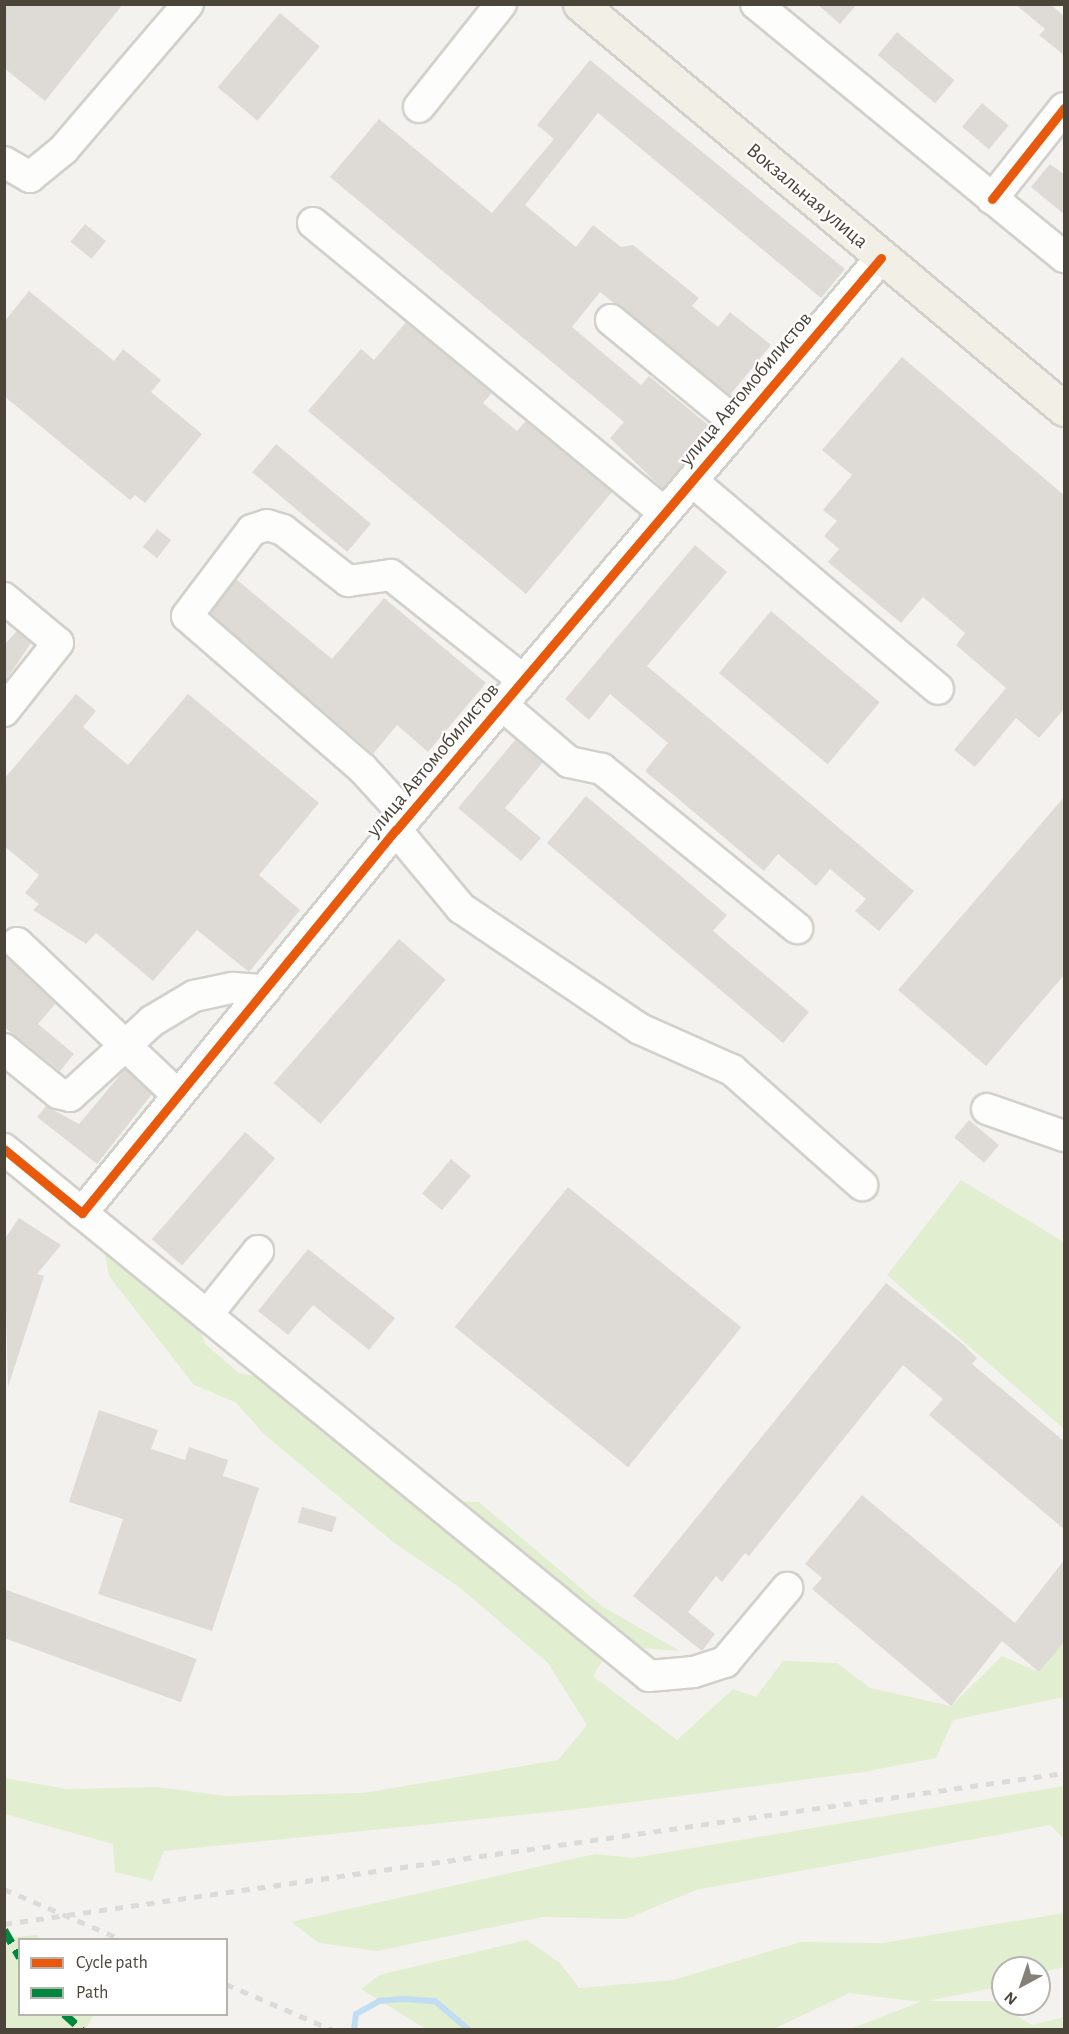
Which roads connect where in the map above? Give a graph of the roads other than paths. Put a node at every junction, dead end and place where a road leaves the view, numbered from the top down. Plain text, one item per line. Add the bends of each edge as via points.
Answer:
1 (188, 4) edge
2 (501, 4) edge
3 (580, 4) edge
4 (756, 4) edge
5 (419, 107) dead end
6 (1065, 108) edge
7 (4, 162) edge
8 (992, 199) junction
9 (313, 224) dead end
10 (1065, 257) edge
11 (881, 258) junction
12 (612, 320) dead end
13 (1065, 409) edge
14 (739, 425) junction
15 (692, 481) junction
16 (665, 513) junction
17 (4, 598) edge
18 (524, 680) junction
19 (938, 689) dead end
20 (502, 705) junction
21 (4, 711) edge
22 (402, 823) junction
23 (797, 928) dead end
24 (17, 943) dead end
25 (265, 990) junction
26 (124, 1046) junction
27 (4, 1049) edge
28 (178, 1095) junction
29 (987, 1109) dead end
30 (1065, 1136) edge
31 (4, 1149) edge
32 (862, 1185) dead end
33 (82, 1213) junction
34 (258, 1251) dead end
35 (207, 1315) junction
36 (787, 1588) dead end

1 - 7 street via 63,150 30,177
2 - 5 street
3 - 11 main road, Вокзальная улица
4 - 8 street
6 - 8 street
8 - 10 street
9 - 16 street
11 - 13 main road, Вокзальная улица
11 - 14 street, улица Автомобилистов
12 - 14 street
14 - 15 street, улица Автомобилистов
15 - 16 street, улица Автомобилистов
15 - 19 street
16 - 18 street, улица Автомобилистов
17 - 21 street via 58,643
18 - 20 street, улица Автомобилистов
18 - 22 street via 392,575 348,581 283,530 267,525 252,530 187,616 363,769
20 - 22 street, улица Автомобилистов
20 - 23 street via 569,762 602,769
22 - 25 street, улица Автомобилистов
22 - 32 street via 461,908 640,1029 732,1070
24 - 26 street
25 - 26 street via 233,988 194,996 152,1021
25 - 28 street, улица Автомобилистов
26 - 27 street via 70,1096 58,1093
26 - 28 street
28 - 33 street, улица Автомобилистов
29 - 30 street
31 - 33 street
33 - 35 street
34 - 35 street
35 - 36 street via 649,1676 694,1672 725,1662

